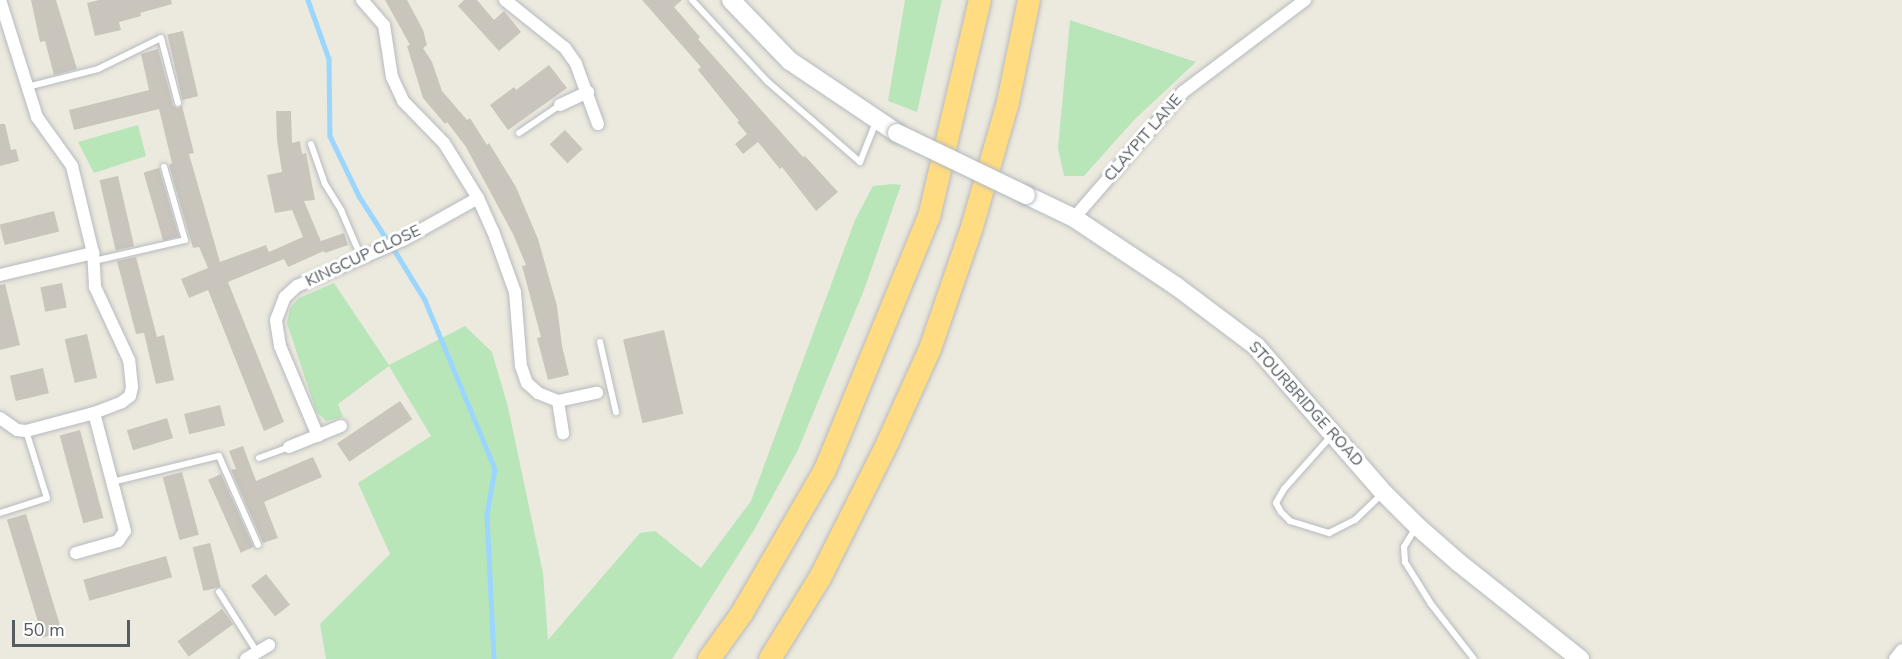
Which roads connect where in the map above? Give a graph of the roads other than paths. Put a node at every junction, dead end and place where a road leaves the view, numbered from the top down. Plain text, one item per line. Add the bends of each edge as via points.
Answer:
1 (0, 0) edge
2 (362, 0) edge
3 (505, 0) edge
4 (692, 0) edge
5 (731, 0) edge
6 (980, 0) edge
7 (1029, 0) edge
8 (1305, 0) edge
9 (27, 87) junction
10 (588, 92) junction
11 (178, 103) dead end
12 (560, 105) joint
13 (876, 121) junction
14 (598, 124) dead end
15 (519, 133) dead end
16 (311, 144) dead end
17 (164, 167) dead end
18 (478, 198) junction
19 (1074, 218) junction
20 (93, 257) junction
21 (361, 257) junction
22 (0, 275) edge
23 (600, 342) dead end
24 (611, 390) junction
25 (597, 393) joint
26 (558, 401) junction
27 (616, 412) dead end
28 (94, 413) junction
29 (0, 418) edge
30 (341, 426) dead end
31 (26, 431) junction
32 (1333, 433) junction
33 (563, 434) dead end
34 (318, 436) junction
35 (289, 447) joint
36 (259, 458) dead end
37 (112, 482) junction
38 (1384, 493) junction
39 (0, 513) edge
40 (1417, 526) junction
41 (258, 545) dead end
42 (76, 553) dead end
43 (219, 592) dead end
44 (269, 645) dead end
45 (1902, 650) edge
46 (257, 652) junction
47 (246, 659) edge
48 (709, 659) edge
49 (770, 659) edge
50 (1474, 659) edge
51 (1580, 659) edge
52 (1895, 659) edge

1 - 9 street
2 - 18 street via 384,25 392,77 403,101 444,143
3 - 10 street via 565,48
4 - 13 lane via 768,82 860,162
5 - 13 main road, STOURBRIDGE ROAD via 790,61
6 - 48 highway via 928,217 825,470 742,613
7 - 49 highway via 1004,113 972,227 930,349 821,576
8 - 19 street, CLAYPIT LANE via 1183,92
9 - 11 lane via 98,69 161,38
9 - 20 street via 38,117 72,166
10 - 12 street
10 - 14 street
12 - 15 lane
13 - 19 main road, STOURBRIDGE ROAD, bridge
16 - 21 lane via 325,184
17 - 20 lane via 185,240
18 - 21 street, KINGCUP CLOSE via 403,240
18 - 26 street via 515,292 521,366 527,383 538,393
19 - 32 main road, STOURBRIDGE ROAD via 1176,286 1256,346
20 - 22 street
20 - 28 street via 95,287 129,360 132,387 123,402
21 - 34 street, KINGCUP CLOSE via 297,286 278,310 280,346
23 - 24 lane
24 - 25 lane
24 - 27 lane
25 - 26 street
26 - 33 street
28 - 31 street
28 - 37 street
29 - 31 street via 17,430
30 - 34 street
31 - 39 lane via 47,498
32 - 38 main road, STOURBRIDGE ROAD
32 - 38 lane via 1284,489 1276,503 1281,512 1290,521 1329,533 1355,520
34 - 35 street
35 - 36 lane
37 - 41 lane via 219,456
37 - 42 street via 125,531 118,541
38 - 40 main road, STOURBRIDGE ROAD
40 - 50 lane via 1404,547 1406,562 1431,604
40 - 51 main road, STOURBRIDGE ROAD
43 - 46 lane
44 - 46 street
45 - 52 street
46 - 47 street

